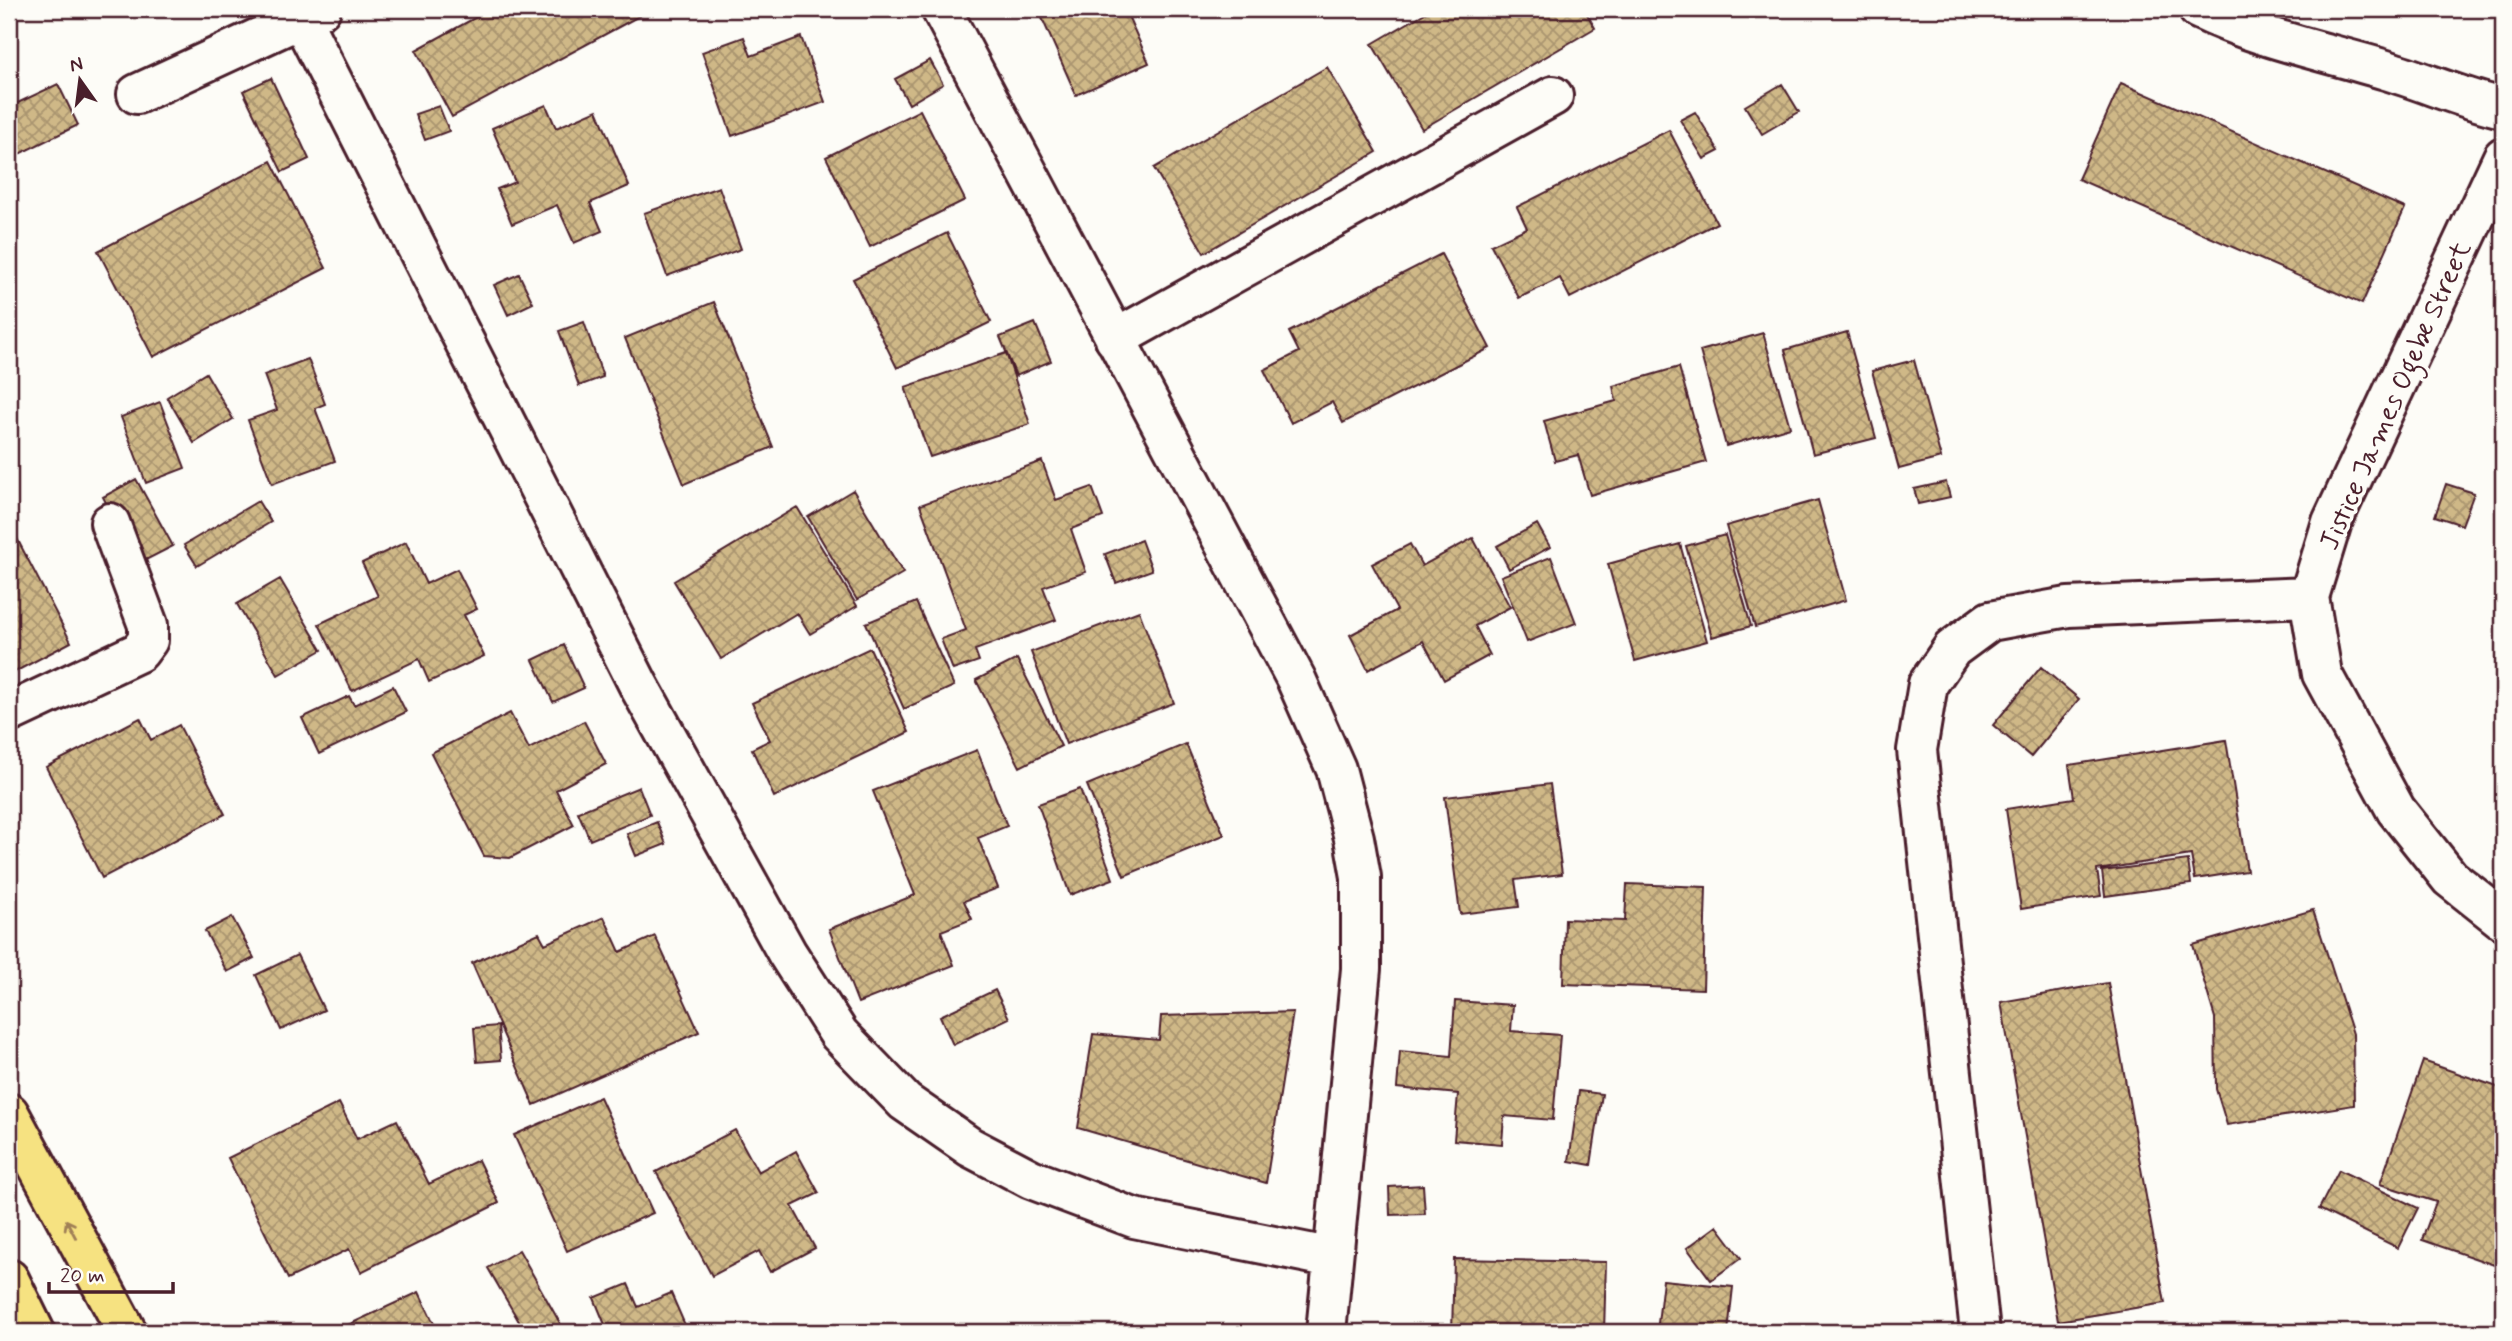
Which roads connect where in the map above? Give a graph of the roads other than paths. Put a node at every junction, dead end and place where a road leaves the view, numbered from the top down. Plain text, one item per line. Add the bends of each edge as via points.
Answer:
1 (941, 9) edge
2 (2198, 9) edge
3 (311, 14) edge
4 (137, 94) dead end
5 (1553, 96) dead end
6 (2503, 108) edge
7 (2503, 157) edge
8 (1115, 339) junction
9 (110, 523) dead end
10 (2309, 597) junction
11 (9, 713) edge
12 (2503, 919) edge
13 (9, 1113) edge
14 (1334, 1258) junction
15 (9, 1279) edge
16 (35, 1332) edge
17 (127, 1332) edge
18 (1326, 1332) edge
19 (1980, 1332) edge

1 - 8 street
2 - 6 street via 2233,26
3 - 4 street
3 - 14 street via 639,686 787,953 839,1034 905,1102 970,1147 1031,1180 1133,1218
5 - 8 street
7 - 10 street, Jistice James Ogebe Street via 2332,522
8 - 14 street via 1296,679 1336,769 1354,838 1361,877 1361,969
9 - 11 street via 148,625 148,640 139,652
10 - 12 street via 2322,674 2396,810 2450,878
10 - 19 street via 2068,607 1990,621 1952,649 1928,684 1917,750
17 -> 13 main road
14 - 18 street
15 - 16 main road

